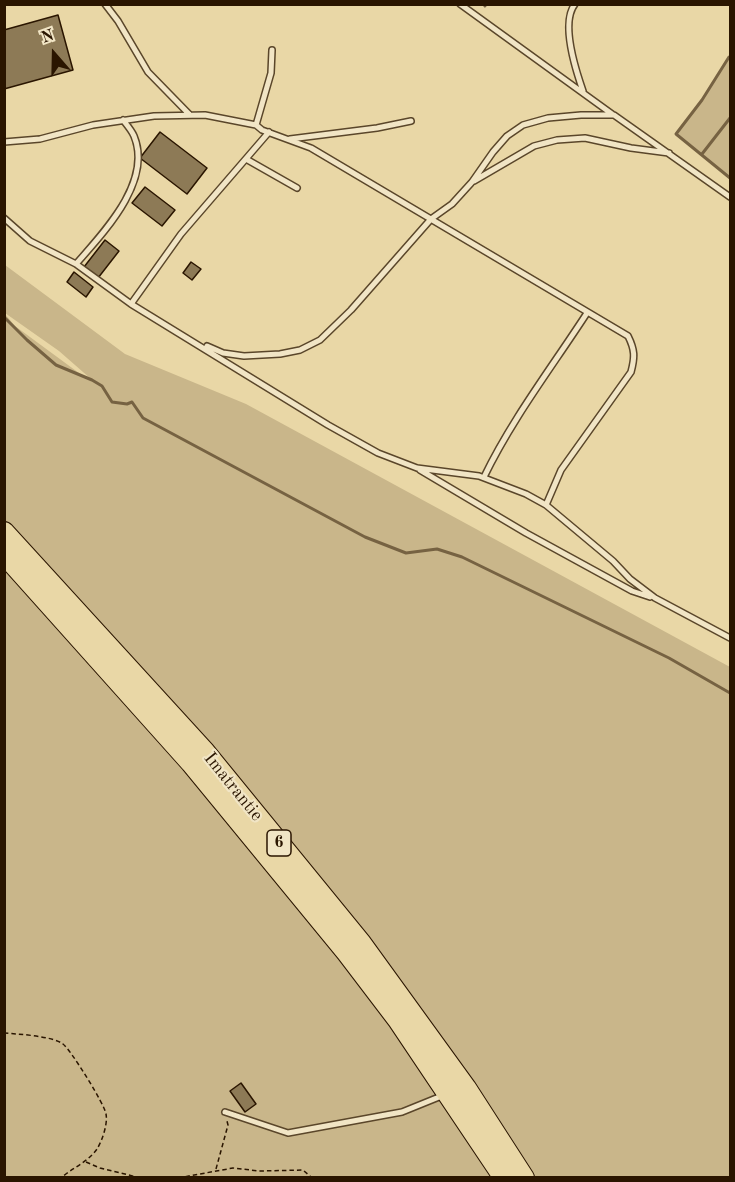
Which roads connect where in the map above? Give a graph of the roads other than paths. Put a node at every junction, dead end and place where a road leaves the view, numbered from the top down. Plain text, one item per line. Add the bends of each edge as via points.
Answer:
1 (105, 4) edge
2 (460, 4) edge
3 (575, 4) edge
4 (272, 50) dead end
5 (583, 93) junction
6 (189, 114) junction
7 (614, 115) junction
8 (123, 120) junction
9 (411, 121) dead end
10 (256, 125) junction
11 (269, 132) junction
12 (288, 139) junction
13 (4, 142) edge
14 (670, 153) junction
15 (246, 159) junction
16 (472, 182) junction
17 (297, 188) dead end
18 (730, 196) edge
19 (4, 218) edge
20 (431, 219) junction
21 (76, 264) junction
22 (131, 304) junction
23 (587, 313) junction
24 (193, 341) junction
25 (417, 468) junction
26 (484, 477) junction
27 (546, 505) junction
28 (4, 532) edge
29 (4, 554) edge
30 (655, 598) junction
31 (730, 638) edge
32 (448, 1093) junction
33 (225, 1112) dead end
34 (504, 1178) edge
35 (524, 1178) edge

1 - 6 lane via 148,72
2 - 5 lane
3 - 5 lane via 569,33
4 - 10 lane via 271,73
5 - 7 lane
6 - 8 lane
6 - 10 lane
7 - 14 lane
7 - 16 lane via 548,118 523,125 507,136
8 - 13 lane via 40,139
8 - 21 lane via 134,136 137,151 134,180 123,206
9 - 12 lane
10 - 11 lane
11 - 12 lane
11 - 15 lane
12 - 20 lane
14 - 16 lane via 585,138 557,140 534,146
14 - 18 lane
15 - 17 lane
15 - 22 lane via 182,234
16 - 20 lane
19 - 21 lane via 30,241
20 - 23 lane
20 - 24 lane via 320,340 300,350 244,356 223,353
21 - 22 lane
22 - 24 lane
23 - 26 lane via 514,423
23 - 27 lane via 628,336 635,356 631,372 561,470
24 - 25 lane via 328,425 378,453
25 - 26 lane
25 - 30 lane via 632,591
26 - 27 lane
27 - 30 lane
28 - 35 highway, Imatrantie / 6 via 205,752 361,943 466,1088
29 - 32 highway, Imatrantie / 6 via 213,790 399,1020
30 - 31 lane
32 - 33 lane via 402,1112 288,1134
32 - 34 highway, Imatrantie / 6

